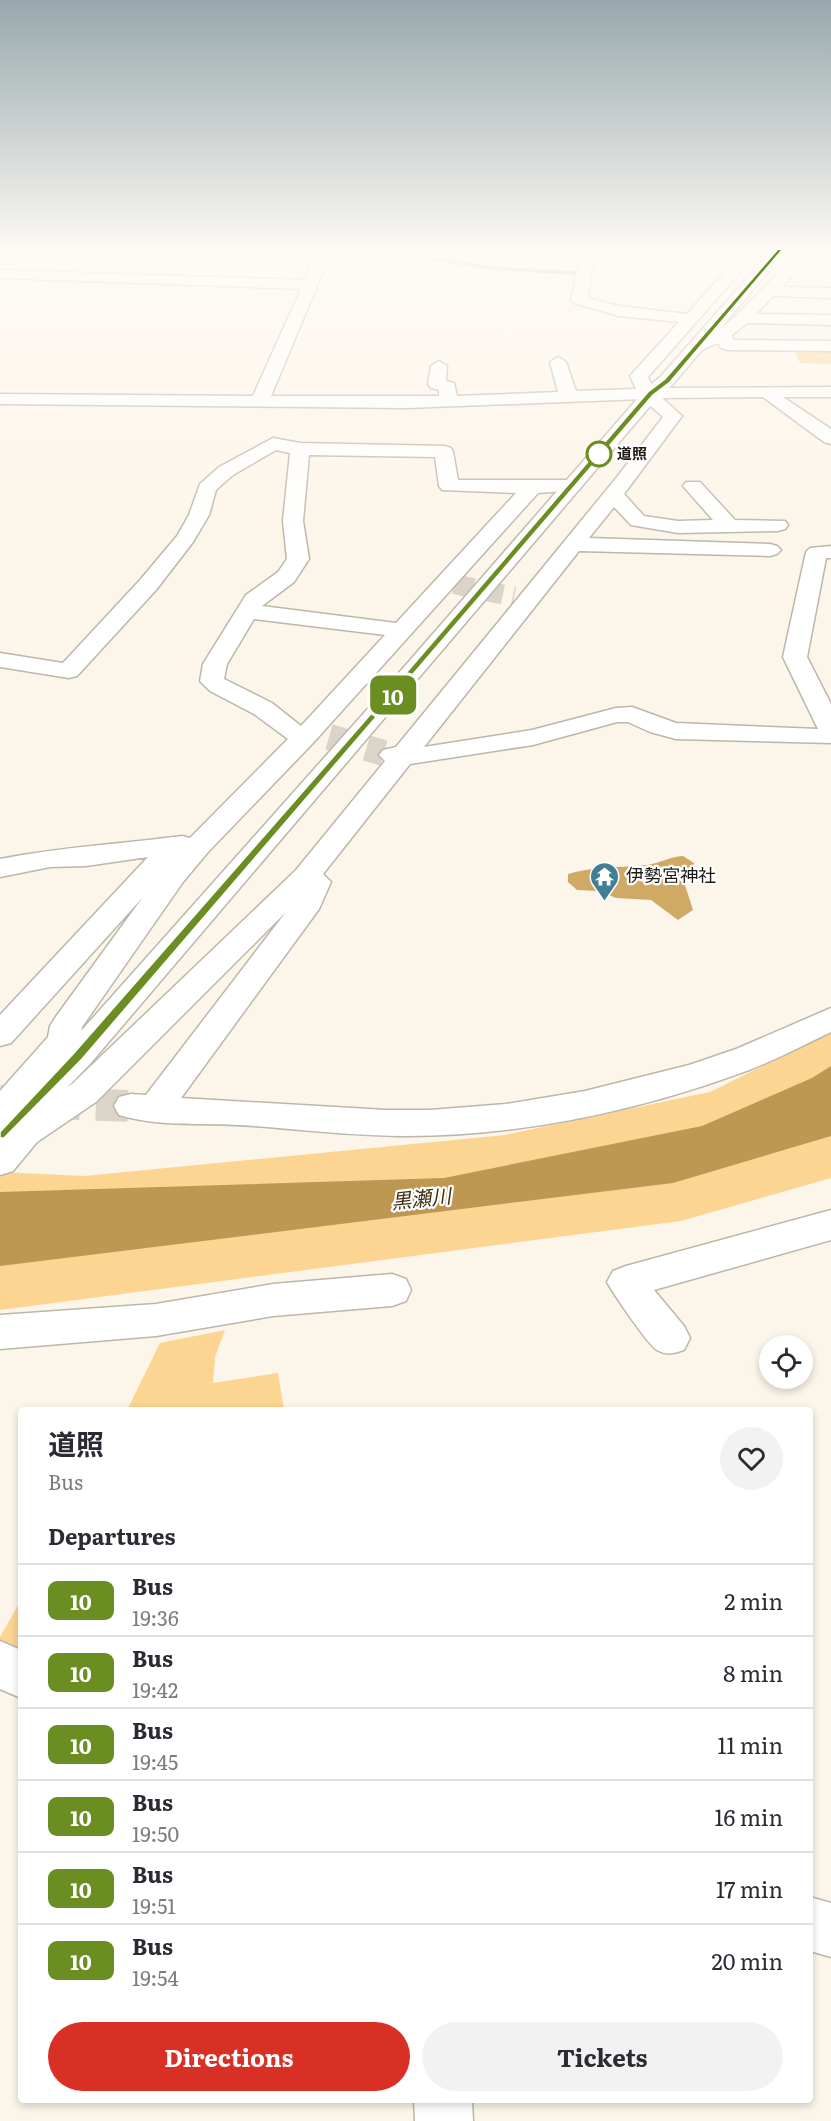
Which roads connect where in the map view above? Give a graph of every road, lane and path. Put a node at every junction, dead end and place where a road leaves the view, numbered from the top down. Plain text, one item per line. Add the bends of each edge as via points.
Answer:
1 (284, 349) edge
2 (664, 349) edge
3 (694, 349) edge
4 (558, 362) dead end
5 (439, 366) dead end
6 (766, 391) junction
7 (831, 392) edge
8 (651, 394) junction
9 (569, 398) junction
10 (0, 399) edge
11 (260, 401) junction
12 (288, 402) junction
13 (448, 402) junction
14 (831, 438) edge
15 (273, 444) junction
16 (300, 449) junction
17 (572, 486) junction
18 (693, 486) dead end
19 (532, 487) junction
20 (618, 499) dead end
21 (778, 525) dead end
22 (730, 526) junction
23 (572, 544) junction
24 (770, 550) dead end
25 (831, 552) edge
26 (248, 611) junction
27 (400, 630) junction
28 (0, 660) edge
29 (315, 735) junction
30 (392, 755) junction
31 (187, 845) junction
32 (2, 865) edge
33 (306, 876) junction
34 (831, 1019) edge
35 (0, 1035) edge
36 (8, 1127) edge
37 (0, 1162) edge
38 (831, 1225) edge
39 (392, 1290) dead end
40 (0, 1332) edge
41 (670, 1338) dead end
42 (0, 1665) edge
43 (18, 1673) edge
44 (813, 1925) edge
45 (831, 1930) edge
46 (443, 2103) edge
47 (444, 2121) edge

1 - 11 main road
2 - 8 main road via 639,376
3 - 8 main road
4 - 9 main road
5 - 13 main road via 436,384 448,387
6 - 7 main road
6 - 8 main road
6 - 14 main road
8 - 9 main road
8 - 17 main road
8 - 23 main road via 657,405 673,416
9 - 13 main road
10 - 11 main road
11 - 12 main road
12 - 13 main road
12 - 15 main road
15 - 16 main road
15 - 28 main road via 226,471 207,488 199,515 186,538 69,671
16 - 19 main road via 444,452 449,486
16 - 26 main road via 293,521 298,559 286,577 254,600
17 - 19 main road
17 - 36 main road via 78,1056
18 - 22 main road
19 - 27 main road via 449,583
20 - 22 main road via 638,521 678,527
21 - 22 main road
23 - 24 main road
23 - 30 main road via 521,598
25 - 30 main road via 817,552 795,657 830,727 831,734 826,737 676,731 632,714 533,737
26 - 27 main road
26 - 29 main road via 215,664 212,681 269,713 290,731
27 - 29 main road
29 - 31 main road
30 - 33 main road
31 - 32 main road
31 - 35 main road
31 - 36 main road via 167,885 66,1026 64,1040
33 - 34 main road via 317,882 304,909 143,1108 390,1123 431,1123 533,1112 632,1093 736,1062
33 - 36 main road via 84,1093
36 - 37 main road
38 - 41 main road via 626,1282
39 - 40 main road via 273,1300 156,1320
42 - 43 main road
44 - 45 main road
46 - 47 main road

